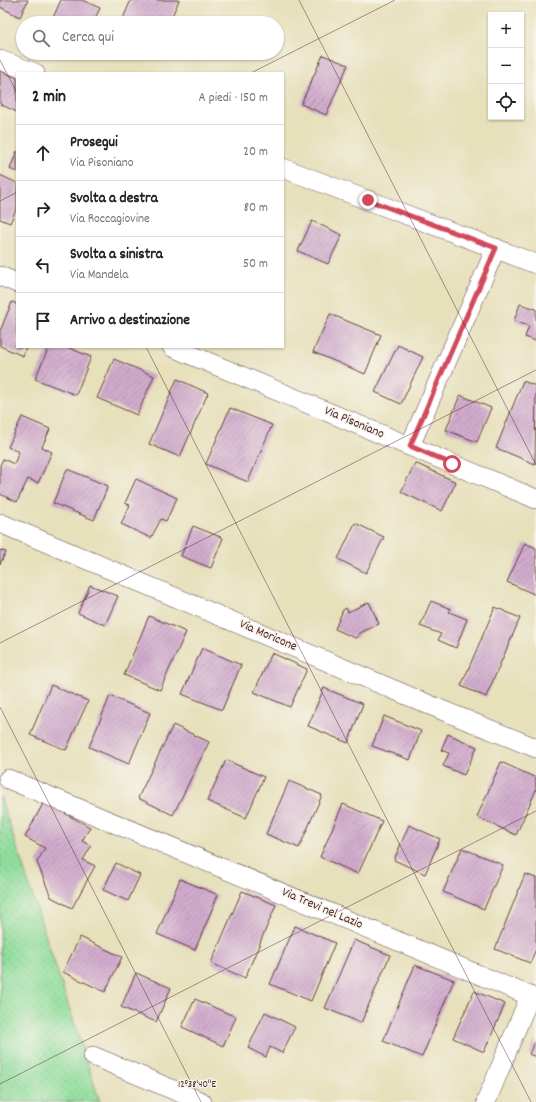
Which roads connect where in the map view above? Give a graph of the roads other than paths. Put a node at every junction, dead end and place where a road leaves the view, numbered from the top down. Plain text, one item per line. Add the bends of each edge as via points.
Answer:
1 (0, 60) edge
2 (31, 72) edge
3 (284, 168) edge
4 (496, 248) junction
5 (536, 264) edge
6 (0, 276) edge
7 (16, 283) edge
8 (174, 348) edge
9 (410, 446) junction
10 (536, 498) edge
11 (0, 523) edge
12 (536, 748) edge
13 (8, 779) dead end
14 (93, 1056) dead end
15 (490, 1101) edge
16 (202, 1102) edge

1 - 2 street
3 - 4 street
4 - 5 street
4 - 9 street
6 - 7 street
8 - 9 street, Via Pisoniano
9 - 10 street, Via Pisoniano
11 - 12 street, Via Moricone
13 - 15 street, Via Trevi nel Lazio via 530,996
14 - 16 street

